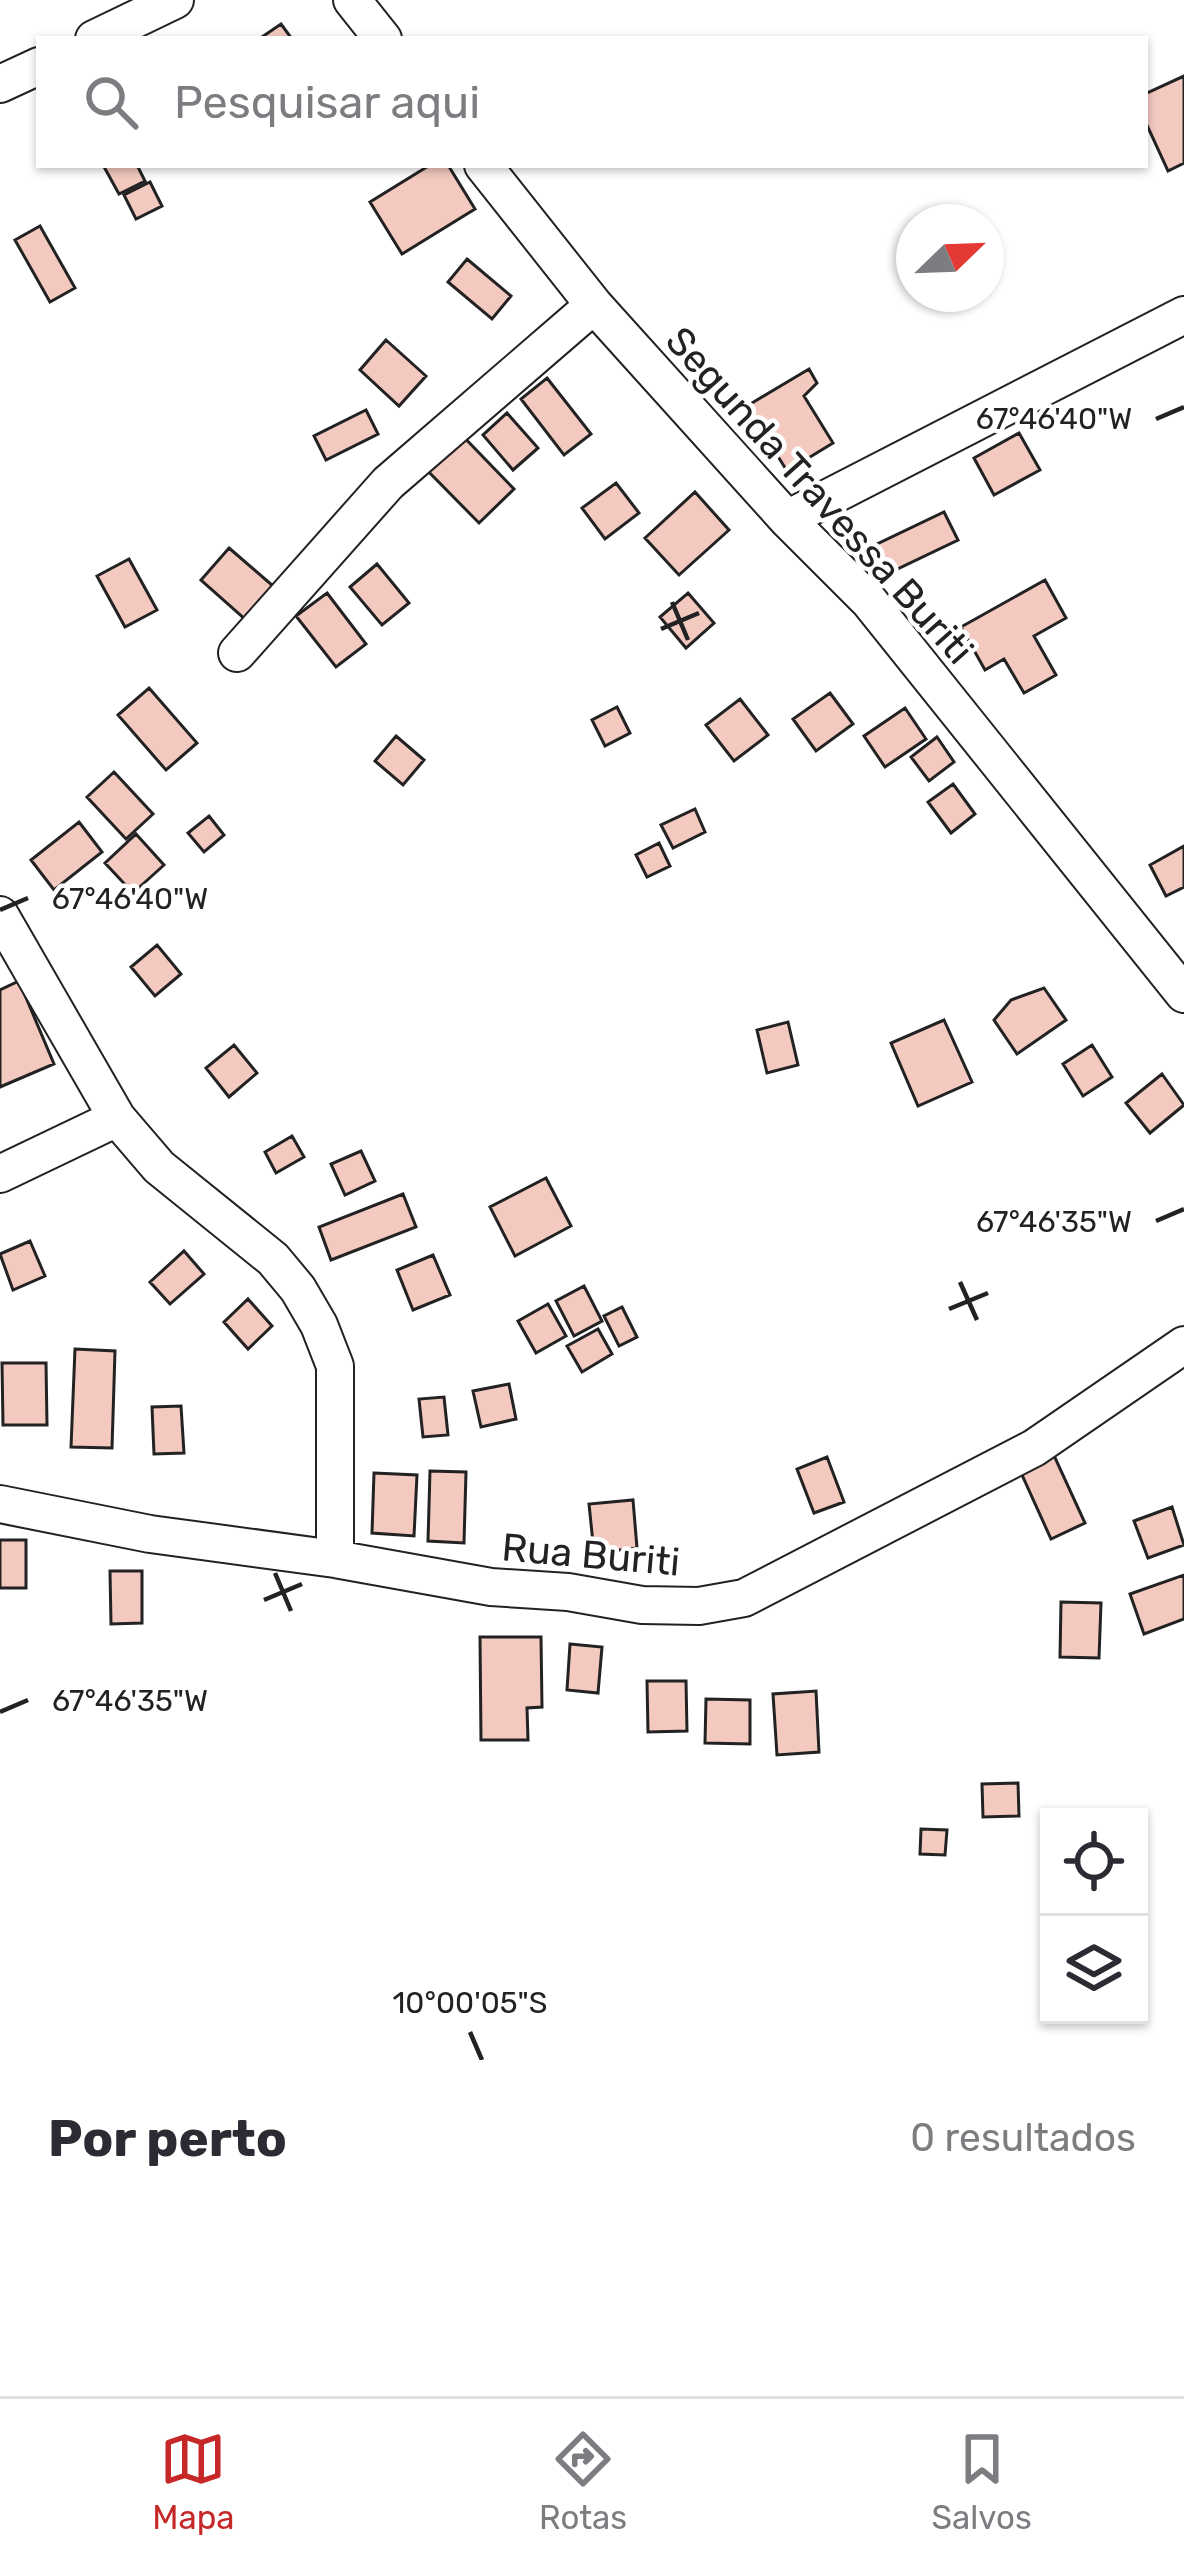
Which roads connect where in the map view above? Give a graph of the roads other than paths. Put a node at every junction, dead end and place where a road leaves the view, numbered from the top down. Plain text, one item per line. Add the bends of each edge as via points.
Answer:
1 (175, 0) edge
2 (352, 0) edge
3 (100, 36) edge
4 (381, 36) edge
5 (36, 67) edge
6 (0, 84) edge
7 (485, 168) edge
8 (594, 305) junction
9 (1184, 315) edge
10 (787, 519) junction
11 (237, 653) dead end
12 (0, 915) edge
13 (1184, 994) edge
14 (117, 1118) junction
15 (0, 1174) edge
16 (1184, 1345) edge
17 (0, 1504) edge
18 (335, 1559) junction

1 - 3 street
2 - 4 street
5 - 6 street
7 - 8 street, Segunda Travessa Buriti
8 - 10 street, Segunda Travessa Buriti
8 - 11 street via 388,483
9 - 10 street
10 - 13 street, Segunda Travessa Buriti via 868,601
12 - 14 street
14 - 15 street
14 - 18 street via 159,1167 273,1259 329,1346
16 - 18 street, Rua Buriti via 1034,1448 744,1598 642,1605
17 - 18 street, Rua Buriti

